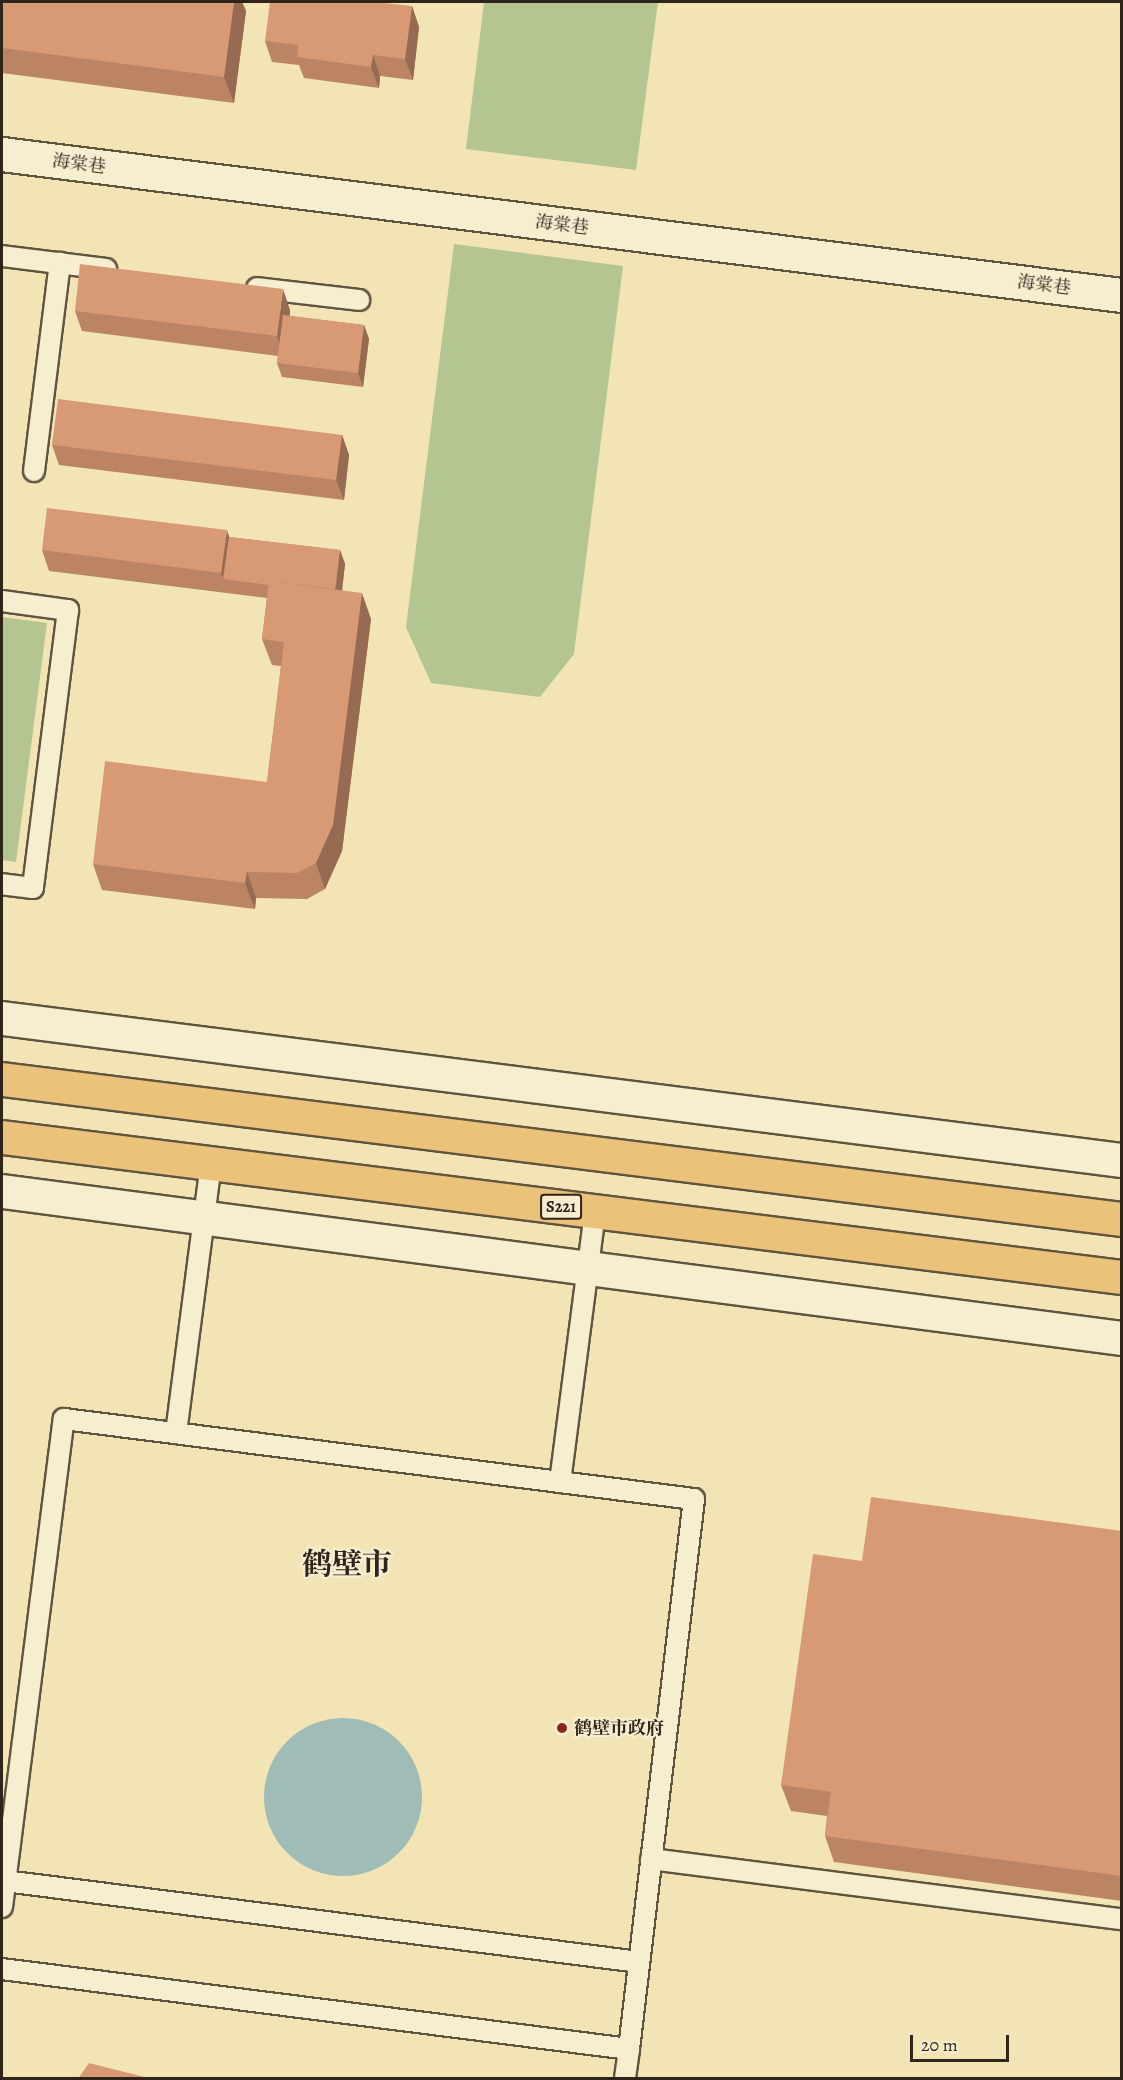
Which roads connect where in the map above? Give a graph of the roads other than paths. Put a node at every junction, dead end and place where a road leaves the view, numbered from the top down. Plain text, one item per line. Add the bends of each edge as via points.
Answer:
1 (2, 154) edge
2 (2, 256) edge
3 (60, 263) junction
4 (129, 272) edge
5 (233, 285) edge
6 (1122, 295) edge
7 (359, 300) dead end
8 (34, 471) dead end
9 (2, 601) edge
10 (2, 884) edge
11 (2, 1018) edge
12 (2, 1079) edge
13 (2, 1137) edge
14 (1122, 1160) edge
15 (210, 1163) junction
16 (2, 1191) edge
17 (595, 1211) junction
18 (203, 1217) junction
19 (1122, 1219) edge
20 (588, 1268) junction
21 (1122, 1277) edge
22 (1122, 1338) edge
23 (176, 1433) junction
24 (560, 1482) junction
25 (9, 1796) edge
26 (651, 1859) junction
27 (5, 1881) junction
28 (2, 1907) edge
29 (1122, 1919) edge
30 (639, 1962) junction
31 (2, 1969) edge
32 (628, 2049) junction
33 (625, 2079) edge

1 - 6 street, 海棠巷
2 - 3 lane
3 - 4 lane
3 - 8 lane
5 - 7 lane
9 - 10 lane via 68,610 33,888
11 - 14 street
12 - 19 main road
13 - 15 main road, S221
15 - 17 main road, S221
15 - 18 lane
16 - 18 street
17 - 20 lane
17 - 21 main road, S221
18 - 20 street
18 - 23 lane
20 - 22 street
20 - 24 lane
23 - 24 lane
23 - 25 lane via 64,1419
24 - 26 lane via 694,1499
25 - 27 lane
26 - 29 lane
26 - 30 lane
27 - 28 lane
27 - 30 lane
30 - 32 lane
31 - 32 lane
32 - 33 lane

